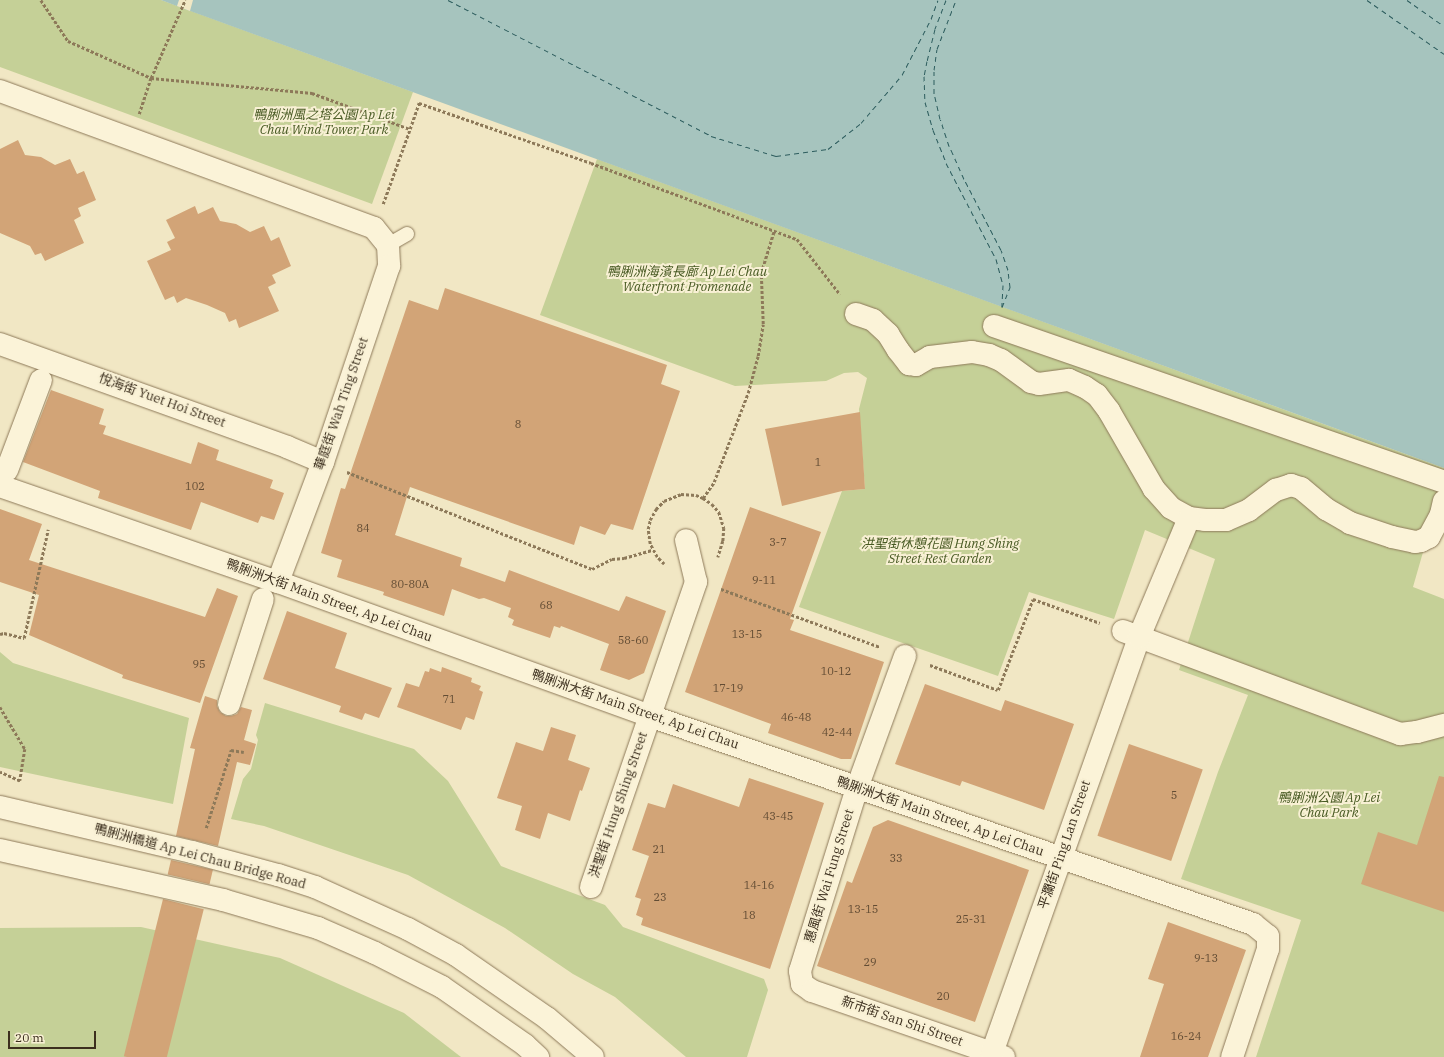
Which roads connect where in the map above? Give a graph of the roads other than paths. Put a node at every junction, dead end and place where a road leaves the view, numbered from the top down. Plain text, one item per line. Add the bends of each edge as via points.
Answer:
1 (0, 91) edge
2 (407, 234) dead end
3 (388, 245) junction
4 (856, 314) road end
5 (994, 326) dead end
6 (1029, 338) junction
7 (0, 344) edge
8 (1013, 369) junction
9 (1128, 372) junction
10 (41, 380) dead end
11 (1097, 395) junction
12 (323, 462) junction
13 (3, 478) edge
14 (1444, 482) edge
15 (1444, 501) edge
16 (1189, 518) junction
17 (686, 540) dead end
18 (278, 582) junction
19 (263, 598) dead end
20 (1131, 634) junction
21 (905, 656) road end
22 (230, 704) dead end
23 (650, 716) junction
24 (1444, 725) edge
25 (857, 788) junction
26 (0, 807) edge
27 (0, 850) edge
28 (1060, 859) junction
29 (591, 887) dead end
30 (802, 984) joint
31 (998, 1055) edge
32 (538, 1057) edge
33 (593, 1057) edge
34 (1232, 1057) edge

1 - 3 street via 374,228
2 - 3 lane
3 - 12 street, 華庭街 Wah Ting Street via 389,266
4 - 8 street via 873,320 888,334 909,364 916,365 930,357 972,352 989,355
5 - 6 street
6 - 8 street
6 - 9 street
7 - 12 street, 悅海街 Yuet Hoi Street
8 - 11 street via 1031,382 1039,384 1069,380
9 - 11 street
9 - 14 street
10 - 13 street
11 - 16 street via 1154,489 1171,508
12 - 18 street, 華庭街 Wah Ting Street
13 - 18 street, 鴨脷洲大街 Main Street, Ap Lei Chau
15 - 16 street via 1441,514 1429,537 1415,542 1350,523 1326,509 1301,488 1292,485 1276,490 1248,510 1226,520
16 - 20 street, 平瀾街 Ping Lan Street
17 - 23 street, 洪聖街 Hung Shing Street via 696,582
18 - 23 street, 鴨脷洲大街 Main Street, Ap Lei Chau
19 - 22 street
20 - 24 street via 1400,734
20 - 28 street, 平瀾街 Ping Lan Street
21 - 25 street, 惠風街 Wai Fung Street
23 - 25 street, 鴨脷洲大街 Main Street, Ap Lei Chau
23 - 29 street, 洪聖街 Hung Shing Street
25 - 28 street, 鴨脷洲大街 Main Street, Ap Lei Chau
25 - 30 street, 惠風街 Wai Fung Street via 800,971
26 - 33 street, 鴨脷洲橋道 Ap Lei Chau Bridge Road via 192,852 315,887 408,929 456,955 547,1018
27 - 32 street via 223,900 318,928 375,953 442,988
28 - 31 street, 平瀾街 Ping Lan Street
28 - 34 street, 鴨脷洲大街 Main Street, Ap Lei Chau via 1253,924 1268,936 1268,949
30 - 31 street, 新市街 San Shi Street via 812,991

